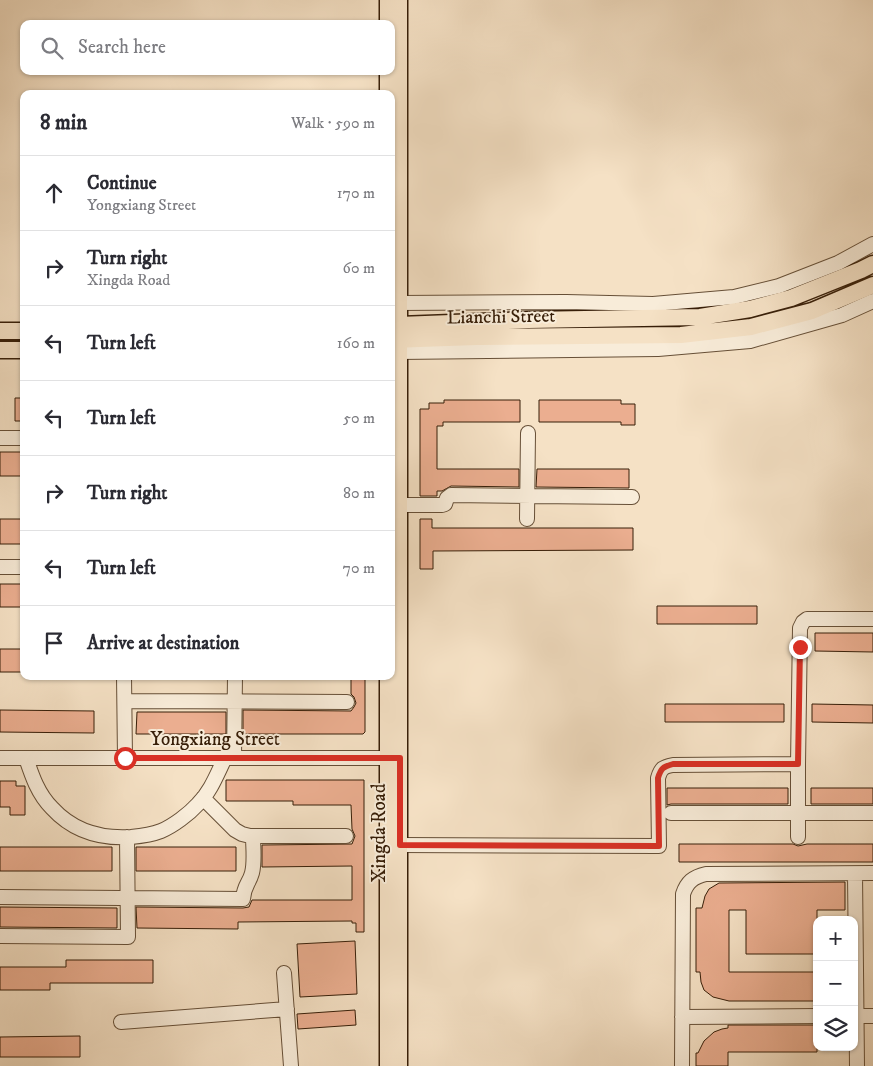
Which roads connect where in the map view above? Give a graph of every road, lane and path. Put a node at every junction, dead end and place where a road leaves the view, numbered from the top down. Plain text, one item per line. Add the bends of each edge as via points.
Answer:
1 (388, 0) edge
2 (400, 0) edge
3 (388, 20) edge
4 (388, 75) edge
5 (388, 90) edge
6 (873, 244) edge
7 (873, 264) edge
8 (873, 285) edge
9 (873, 301) edge
10 (400, 303) junction
11 (0, 331) edge
12 (20, 331) edge
13 (396, 336) edge
14 (0, 350) edge
15 (20, 350) edge
16 (528, 433) dead end
17 (0, 438) edge
18 (20, 438) edge
19 (527, 496) junction
20 (632, 497) dead end
21 (400, 505) junction
22 (527, 519) dead end
23 (0, 567) edge
24 (20, 567) edge
25 (873, 619) edge
26 (124, 680) edge
27 (235, 680) edge
28 (388, 680) edge
29 (125, 701) junction
30 (235, 702) junction
31 (347, 702) dead end
32 (0, 758) edge
33 (26, 758) junction
34 (125, 758) junction
35 (230, 758) junction
36 (394, 758) junction
37 (798, 764) junction
38 (203, 798) junction
39 (671, 813) dead end
40 (798, 813) junction
41 (873, 813) edge
42 (253, 836) junction
43 (346, 836) dead end
44 (127, 837) junction
45 (798, 837) dead end
46 (400, 845) junction
47 (873, 873) edge
48 (855, 874) junction
49 (0, 897) edge
50 (128, 898) junction
51 (0, 936) edge
52 (284, 973) dead end
53 (855, 1006) edge
54 (287, 1009) junction
55 (813, 1016) edge
56 (858, 1016) edge
57 (873, 1016) edge
58 (682, 1017) junction
59 (121, 1022) dead end
60 (856, 1051) edge
61 (291, 1066) edge
62 (388, 1066) edge
63 (400, 1066) edge
64 (682, 1066) edge
65 (857, 1066) edge

1 - 3 main road
2 - 10 main road, Xingda Road
4 - 5 main road
6 - 10 street via 838,263 779,286 734,297 654,304
7 - 13 main road, Lianchi Street via 792,298 750,310 700,317 535,320
8 - 13 main road, Lianchi Street via 812,311 751,327 681,335
9 - 13 street via 842,314 750,341 658,349 578,349
10 - 13 main road, Xingda Road
11 - 12 main road
13 - 21 main road, Xingda Road
14 - 15 main road
16 - 19 street
17 - 18 street
19 - 20 street
19 - 21 street via 452,495 442,505
19 - 22 street
21 - 36 main road, Xingda Road
23 - 24 street
25 - 37 street via 807,619 803,622 800,628
26 - 29 street
27 - 30 street
28 - 36 main road, Xingda Road
29 - 30 street
29 - 34 street
30 - 31 street
30 - 35 street
32 - 33 street, Yongxiang Street
33 - 34 street, Yongxiang Street
33 - 44 street via 40,794 68,823 85,832
34 - 35 street, Yongxiang Street
35 - 36 street, Yongxiang Street
35 - 38 street
36 - 46 main road, Xingda Road
36 - 62 main road, Xingda Road
37 - 40 street
37 - 46 street via 673,764 664,767 658,778 659,846
38 - 42 street via 235,830
38 - 44 street via 162,831
39 - 40 street
40 - 41 street
40 - 45 street
42 - 43 street
42 - 50 street via 253,869 243,899
44 - 50 street
46 - 63 main road, Xingda Road
47 - 48 street
48 - 53 street
48 - 58 street via 706,874 690,880 683,894
49 - 50 street
50 - 51 street via 128,937
52 - 54 street
54 - 59 street
54 - 61 street
55 - 58 street
56 - 57 street
58 - 64 street
60 - 65 street

